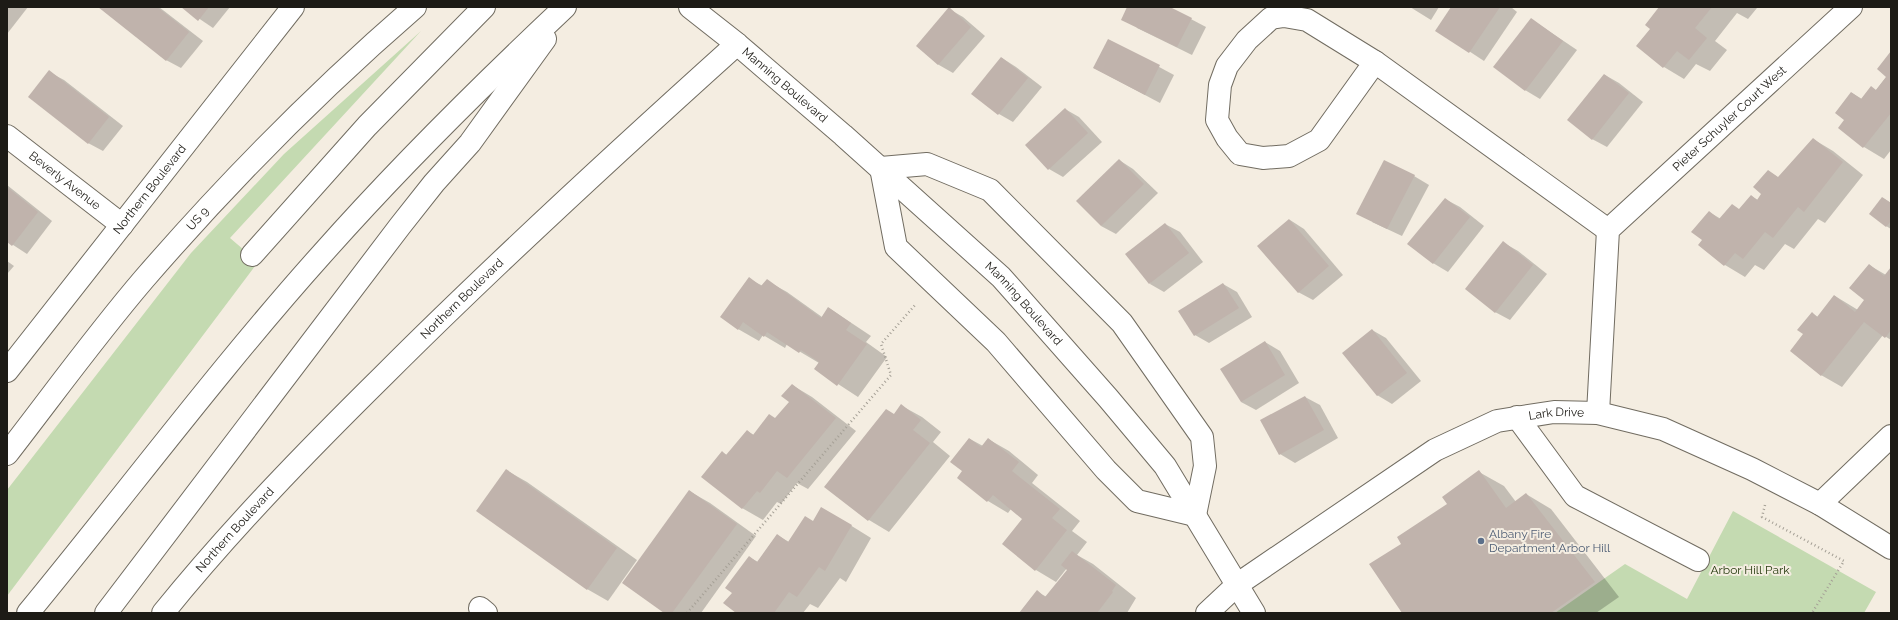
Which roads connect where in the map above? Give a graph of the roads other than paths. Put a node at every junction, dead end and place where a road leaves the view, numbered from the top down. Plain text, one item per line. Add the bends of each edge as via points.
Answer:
1 (293, 7) edge
2 (415, 7) edge
3 (484, 7) edge
4 (565, 7) edge
5 (568, 7) edge
6 (1851, 7) edge
7 (697, 13) edge
8 (736, 44) junction
9 (1375, 62) junction
10 (7, 136) edge
11 (881, 168) junction
12 (122, 225) junction
13 (1608, 230) junction
14 (252, 254) dead end
15 (7, 371) edge
16 (1598, 413) junction
17 (1517, 417) junction
18 (1891, 436) edge
19 (7, 454) edge
20 (1820, 504) junction
21 (1195, 515) junction
22 (1891, 548) edge
23 (1698, 560) dead end
24 (1238, 584) junction
25 (28, 613) edge
26 (106, 613) edge
27 (163, 613) edge
28 (1207, 613) edge
29 (1254, 613) edge

1 - 12 main road, Northern Boulevard
2 - 19 main road, US 9 / US 9 via 332,81 236,177 144,280
3 - 14 main road via 367,126
4 - 25 main road via 434,134 321,254
5 - 26 main road via 470,143 400,226
6 - 13 main road, Pieter Schuyler Court West
7 - 8 main road
8 - 11 main road, Manning Boulevard
8 - 27 main road, Northern Boulevard via 408,350 237,526
9 - 9 main road via 1307,20 1284,16 1270,18 1247,40 1227,66 1220,85 1217,120 1240,154 1263,158 1289,156 1319,140
9 - 13 main road
10 - 12 main road, Beverly Avenue
11 - 21 main road, Manning Boulevard via 1001,277 1165,466
11 - 21 main road via 896,248 996,342 1106,470 1137,501
11 - 21 main road via 927,164 990,190 1122,323 1202,437 1205,466
12 - 15 main road, Northern Boulevard
13 - 16 main road
16 - 17 main road, Lark Drive via 1554,412
16 - 20 main road, Lark Drive via 1663,429
17 - 23 main road via 1575,496
17 - 24 main road, Lark Drive via 1497,421 1435,450
18 - 20 main road
20 - 22 main road, Lark Drive
21 - 24 main road, Manning Boulevard
24 - 28 main road, Lark Drive
24 - 29 main road, Manning Boulevard

